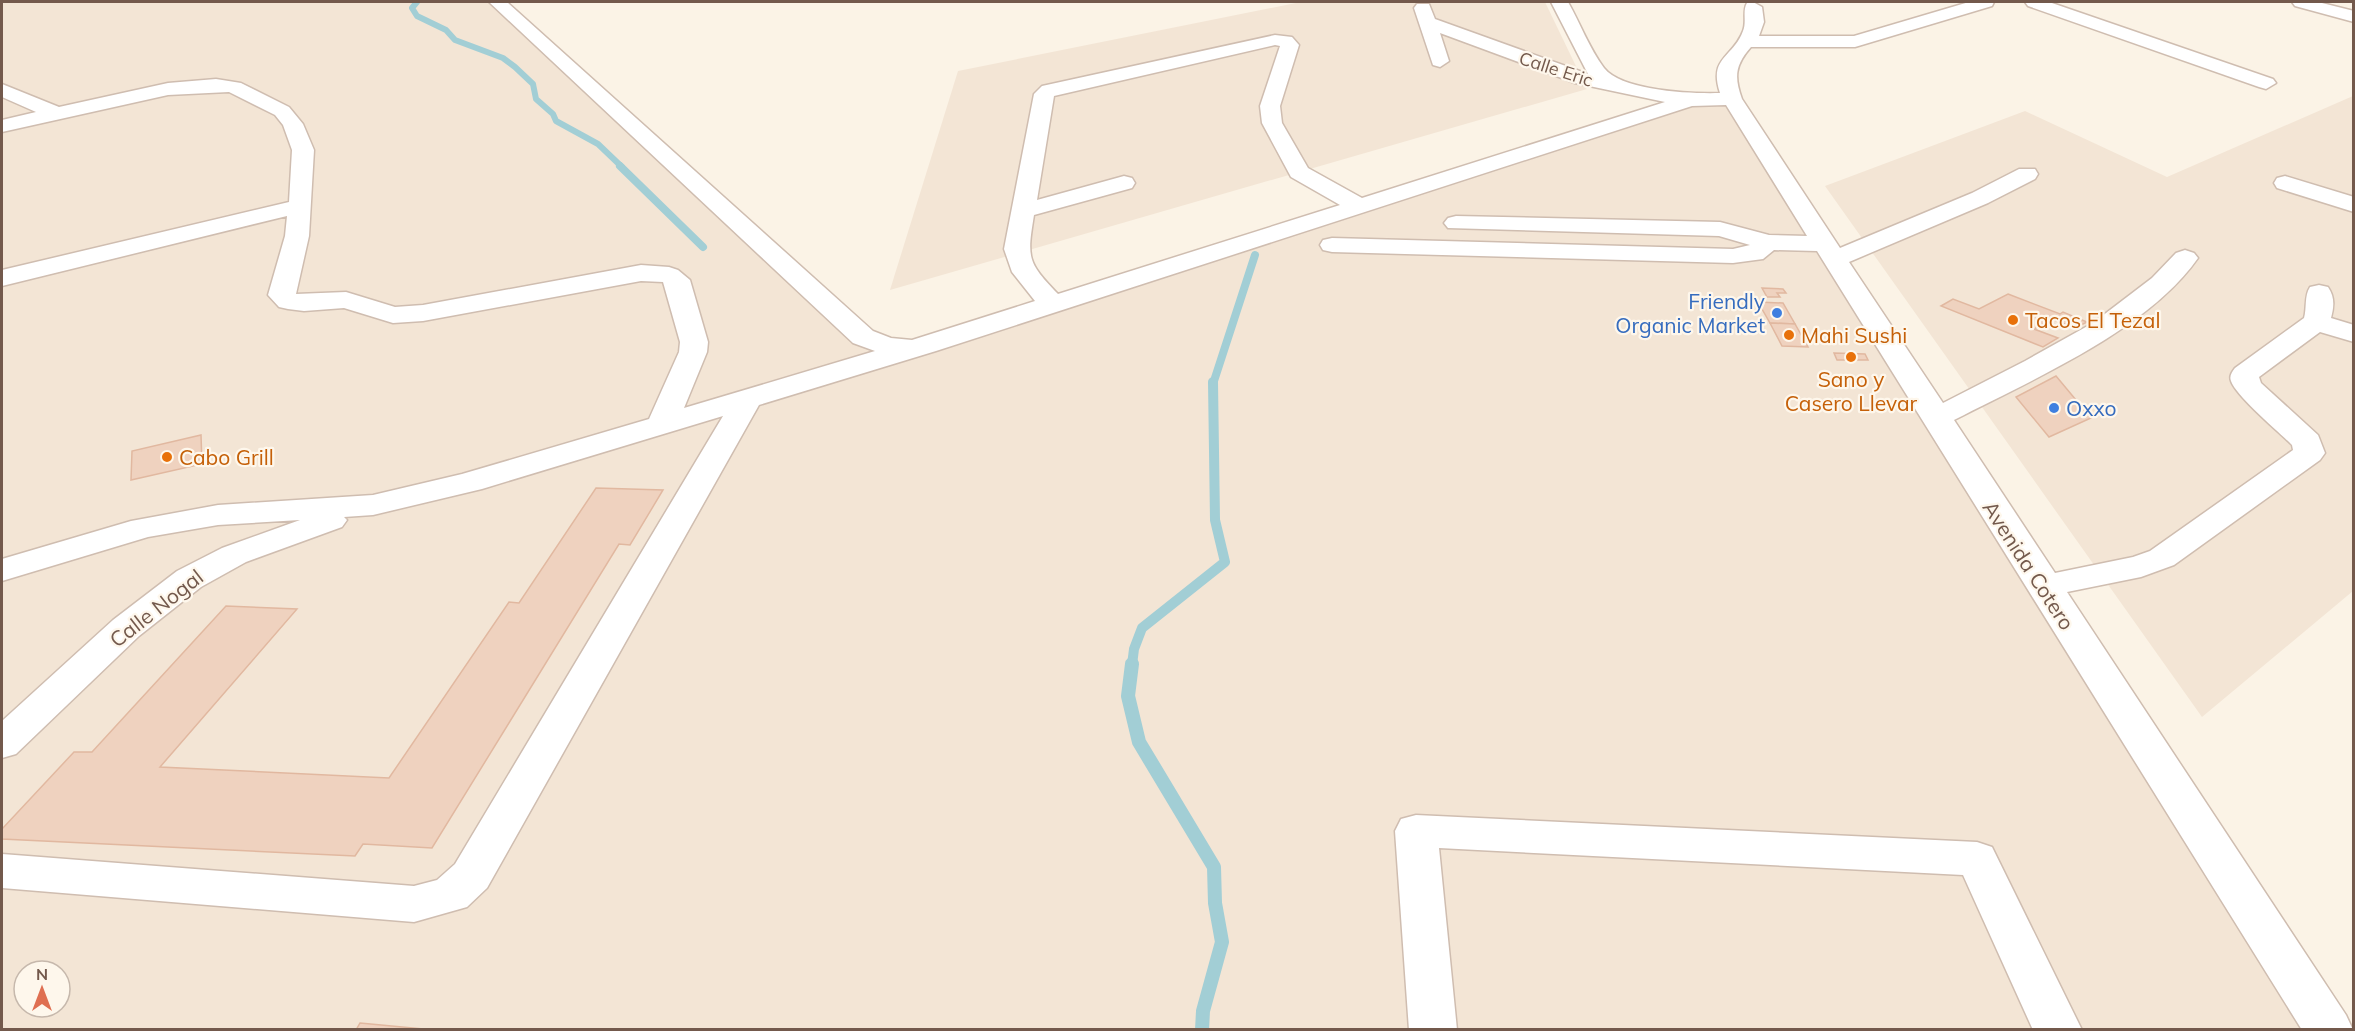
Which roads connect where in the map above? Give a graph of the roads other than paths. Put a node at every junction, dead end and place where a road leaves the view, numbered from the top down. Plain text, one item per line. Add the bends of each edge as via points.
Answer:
1 (497, 2) edge
2 (1424, 2) edge
3 (1560, 2) edge
4 (1986, 2) edge
5 (2034, 2) edge
6 (2301, 2) edge
7 (1754, 3) edge
8 (2354, 17) edge
9 (1427, 22) junction
10 (1747, 42) junction
11 (1440, 61) dead end
12 (2266, 83) dead end
13 (2, 90) edge
14 (1632, 91) junction
15 (1732, 99) junction
16 (1690, 100) junction
17 (56, 113) junction
18 (2, 126) edge
19 (2027, 174) dead end
20 (1124, 183) dead end
21 (2285, 183) dead end
22 (2354, 205) edge
23 (300, 206) junction
24 (1361, 207) junction
25 (1022, 211) junction
26 (1456, 222) dead end
27 (1481, 223) junction
28 (1768, 242) junction
29 (1332, 245) dead end
30 (1489, 250) junction
31 (1830, 251) junction
32 (2185, 258) dead end
33 (2, 278) edge
34 (1052, 304) junction
35 (2354, 334) edge
36 (926, 345) junction
37 (748, 397) junction
38 (1936, 418) junction
39 (663, 422) junction
40 (373, 505) junction
41 (2, 570) edge
42 (2043, 586) junction
43 (2, 744) edge
44 (2, 871) edge
45 (1433, 1029) edge
46 (2058, 1029) edge
47 (2329, 1029) edge

1 - 36 street via 864,337 895,348
2 - 9 street
3 - 14 street via 1597,73
4 - 10 street via 1855,41
5 - 12 street
6 - 8 street
7 - 10 street via 1757,22
9 - 11 street
9 - 14 street, Calle Eric via 1568,75
10 - 15 street via 1734,54 1725,72 1725,84
13 - 17 street
14 - 16 street, Calle Eric
15 - 16 street
15 - 31 street, Avenida Cotero
16 - 24 street
17 - 18 street
17 - 23 street via 168,89 234,87 282,111 293,124 303,150
19 - 31 street via 1980,198
20 - 25 street
21 - 22 street
23 - 33 street
23 - 39 street via 297,237 281,295 288,301 346,300 393,315 423,313 641,273 669,275 676,280 694,342 690,362
24 - 25 street via 1299,172 1277,135 1270,106 1290,44 1277,40 1046,91
24 - 34 street
25 - 34 street via 1017,261
26 - 27 street
27 - 28 street via 1720,229
27 - 30 street
28 - 30 street via 1746,256
28 - 31 street
29 - 30 street
31 - 38 street, Avenida Cotero
32 - 38 street via 2168,279 2138,304 2097,331
34 - 36 street
35 - 42 street via 2318,308 2245,374 2251,389 2307,442 2309,453 2162,558
36 - 37 street
37 - 39 street
37 - 44 street via 471,876 451,894 414,904
38 - 42 street, Avenida Cotero
39 - 40 street via 471,482
40 - 41 street via 218,515 143,528
40 - 43 street, Calle Nogal via 234,555 189,579 126,628
42 - 47 street, Avenida Cotero
45 - 46 street via 1416,831 1977,859

